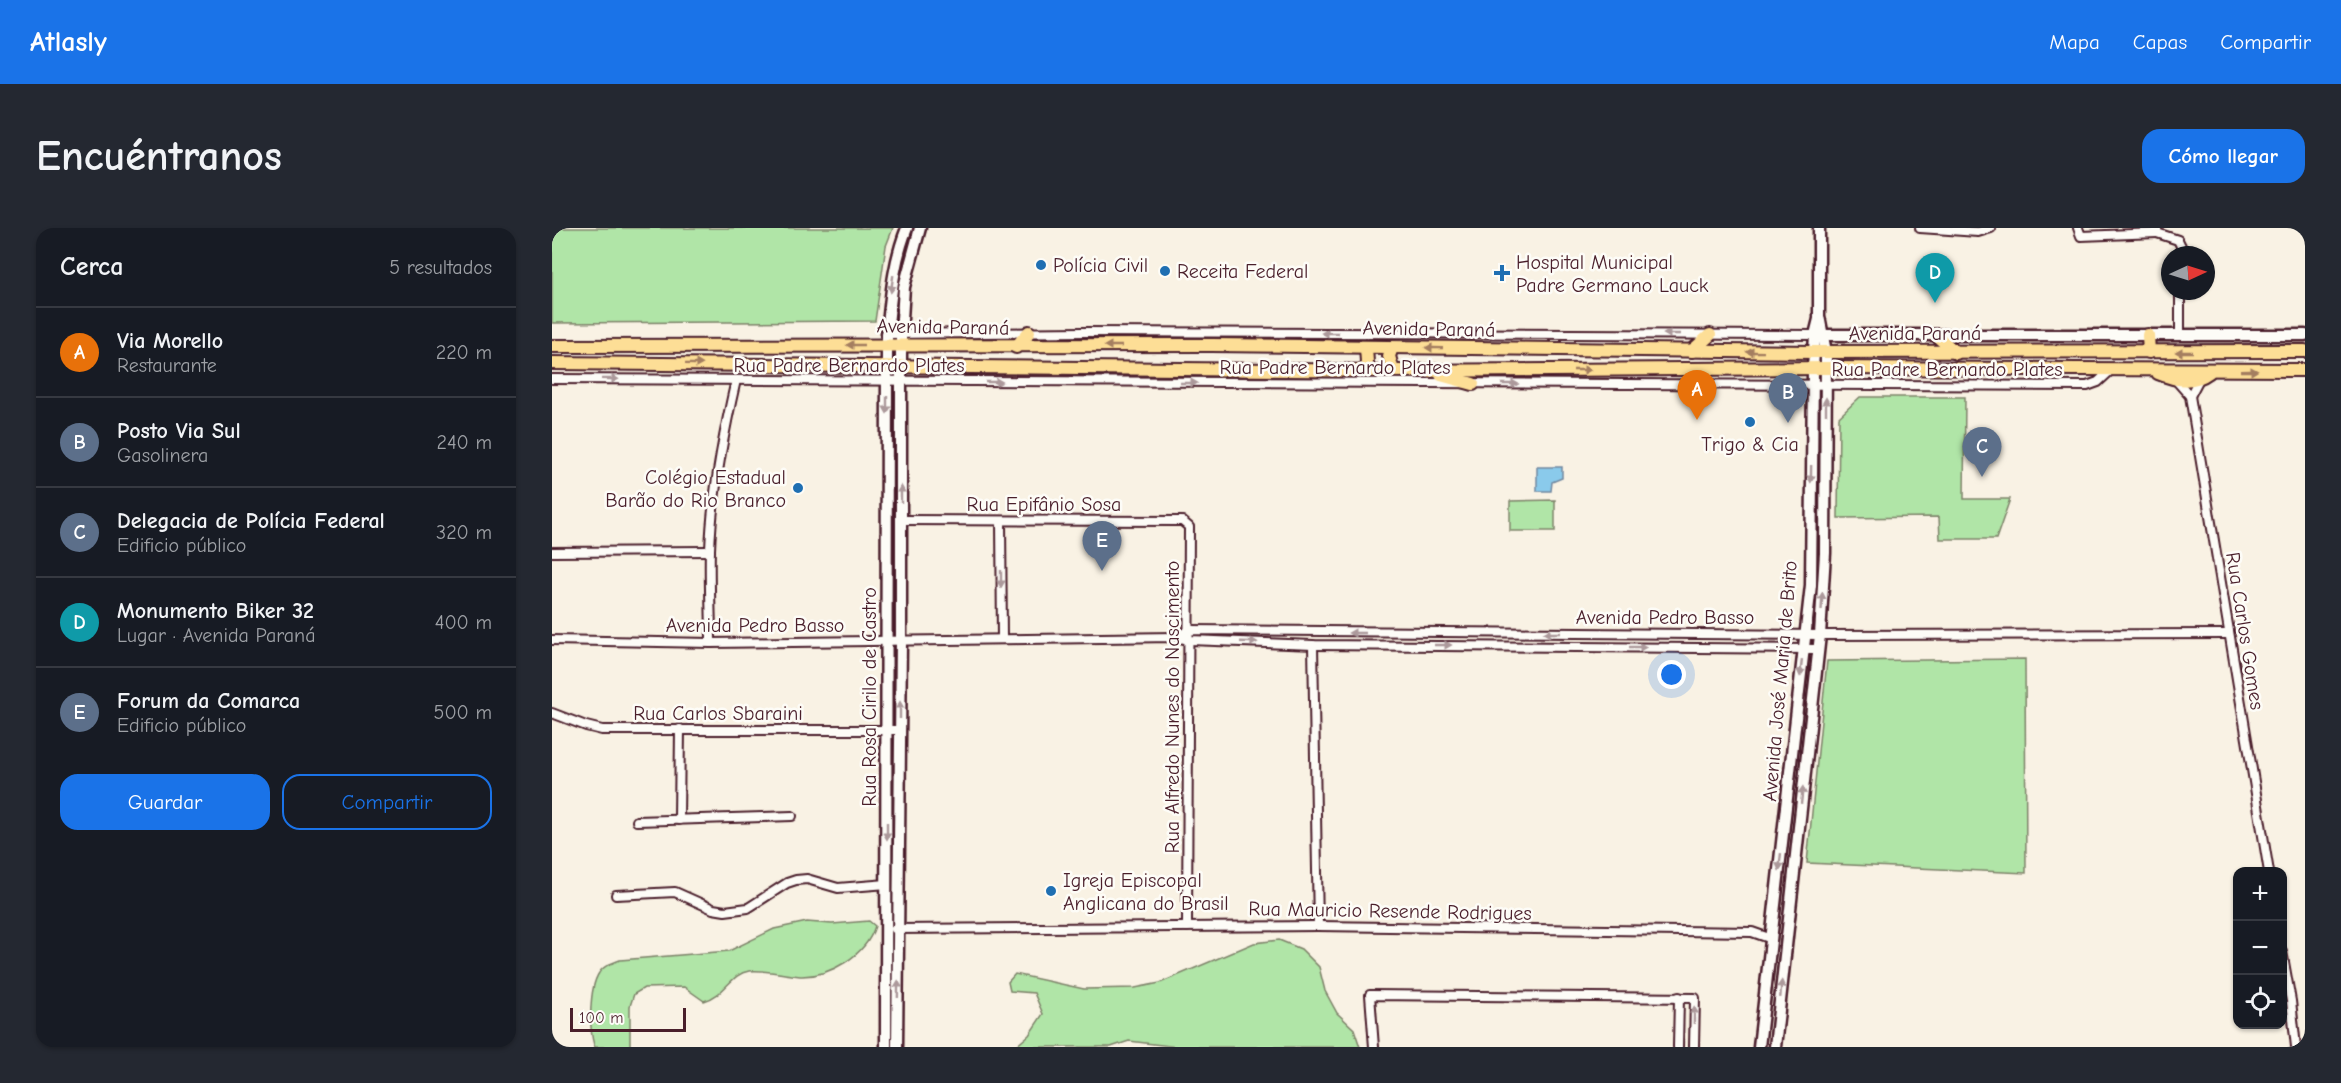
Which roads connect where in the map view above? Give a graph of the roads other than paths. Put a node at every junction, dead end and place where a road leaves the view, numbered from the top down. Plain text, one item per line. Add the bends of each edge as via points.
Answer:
1 (907, 228) edge
2 (920, 228) edge
3 (1819, 228) edge
4 (1991, 228) edge
5 (1921, 229) edge
6 (2157, 231) edge
7 (2080, 232) edge
8 (2181, 246) edge
9 (2180, 300) edge
10 (1029, 333) junction
11 (1710, 334) junction
12 (1819, 335) junction
13 (1936, 335) junction
14 (2305, 335) edge
15 (2148, 336) junction
16 (2180, 336) junction
17 (887, 340) junction
18 (900, 341) junction
19 (552, 346) edge
20 (1016, 347) junction
21 (1366, 348) junction
22 (1392, 348) junction
23 (1692, 351) junction
24 (2305, 351) edge
25 (1820, 352) junction
26 (2149, 352) junction
27 (2289, 352) junction
28 (1956, 353) junction
29 (552, 363) edge
30 (887, 366) junction
31 (901, 366) junction
32 (1812, 368) junction
33 (1826, 368) junction
34 (2111, 370) junction
35 (2151, 370) junction
36 (2288, 370) junction
37 (2305, 370) edge
38 (1365, 371) junction
39 (1393, 371) junction
40 (1422, 371) junction
41 (2210, 371) junction
42 (552, 378) edge
43 (2175, 379) junction
44 (2199, 379) junction
45 (736, 381) junction
46 (887, 381) junction
47 (901, 382) junction
48 (1473, 384) junction
49 (1826, 385) junction
50 (1813, 386) junction
51 (2190, 396) junction
52 (1811, 504) junction
53 (1826, 507) junction
54 (901, 520) junction
55 (1001, 521) junction
56 (1187, 524) joint
57 (710, 551) junction
58 (552, 552) edge
59 (1190, 630) junction
60 (1805, 634) junction
61 (2228, 634) junction
62 (1820, 635) junction
63 (1175, 637) junction
64 (1002, 639) junction
65 (552, 640) edge
66 (1190, 640) junction
67 (887, 641) junction
68 (901, 641) junction
69 (711, 643) junction
70 (1313, 645) junction
71 (1804, 647) junction
72 (1818, 649) junction
73 (552, 713) edge
74 (680, 729) junction
75 (887, 730) junction
76 (900, 730) junction
77 (887, 758) junction
78 (900, 758) junction
79 (792, 816) dead end
80 (679, 820) junction
81 (637, 821) dead end
82 (2268, 867) edge
83 (887, 884) junction
84 (616, 895) dead end
85 (1318, 926) junction
86 (1187, 927) junction
87 (893, 929) junction
88 (1772, 939) junction
89 (2287, 975) edge
90 (1679, 997) junction
91 (886, 1047) edge
92 (897, 1047) edge
93 (1374, 1047) edge
94 (1678, 1047) edge
95 (1694, 1047) edge
96 (1760, 1047) edge
97 (1775, 1047) edge
98 (2296, 1047) edge

1 -> 17 main road, Rua Rosa Cirilo de Castro via 893,276
2 - 18 main road via 904,288
3 - 12 main road, Avenida José Maria de Brito
4 - 5 street via 1978,232
6 - 7 street
6 - 8 street via 2176,237
9 - 16 street
11 -> 10 street
10 - 18 street
10 - 20 main road
11 - 12 street
11 - 23 main road
12 - 13 main road, Avenida Paraná
12 - 25 main road, Avenida José Maria de Brito
13 - 15 main road, Avenida Paraná
13 - 28 main road
14 - 16 main road, Avenida Paraná
15 - 16 main road, Avenida Paraná
15 - 26 main road
17 - 18 main road, Avenida Paraná
17 -> 19 main road, Avenida Paraná
17 - 30 main road, Rua Rosa Cirilo de Castro
18 - 20 main road, Avenida Paraná
18 - 31 main road
21 -> 20 main road, Avenida Paraná
21 - 22 main road, Avenida Paraná
21 - 38 main road
23 -> 22 main road, Avenida Paraná
22 - 39 main road via 1389,356
25 -> 23 main road, Avenida Paraná
24 - 27 main road, Avenida Paraná
25 - 28 main road, Avenida Paraná
25 - 32 main road, Avenida José Maria de Brito
25 - 33 main road, Avenida José Maria de Brito
27 -> 26 main road, Avenida Paraná
26 - 28 main road, Avenida Paraná
27 - 36 main road via 2292,363
29 -> 30 main road, Avenida Paraná
30 - 31 main road, Avenida Paraná
30 - 46 main road, Rua Rosa Cirilo de Castro
31 - 38 main road, Avenida Paraná
31 - 47 main road
32 - 33 main road, Avenida Paraná
40 -> 32 main road, Avenida Paraná
32 - 50 main road, Avenida José Maria de Brito
33 - 34 main road, Avenida Paraná
33 - 49 main road, Avenida José Maria de Brito
34 - 35 main road, Avenida Paraná
34 - 49 street, Rua Padre Bernardo Plates via 2087,386
35 - 41 main road, Avenida Paraná
35 - 43 main road
36 - 37 main road, Avenida Paraná
41 -> 36 main road, Avenida Paraná
38 - 39 main road, Avenida Paraná
39 - 40 main road, Avenida Paraná
40 - 48 main road
41 - 44 main road
42 -> 45 street, Rua Padre Bernardo Plates
43 - 44 main road
43 - 51 street
44 - 51 street
45 - 46 street, Rua Padre Bernardo Plates
45 - 57 street via 723,435
46 - 47 street, Rua Padre Bernardo Plates
46 -> 67 main road, Rua Rosa Cirilo de Castro
47 -> 48 street, Rua Padre Bernardo Plates
54 -> 47 main road
48 -> 50 street, Rua Padre Bernardo Plates
49 - 50 street, Rua Padre Bernardo Plates
53 -> 49 main road, Avenida José Maria de Brito
50 -> 52 main road, Avenida José Maria de Brito
51 - 61 street, Rua Carlos Gomes
52 - 53 main road via 1820,509
52 - 60 main road, Avenida José Maria de Brito via 1811,585
62 -> 53 main road, Avenida José Maria de Brito
54 - 55 street, Rua Epifânio Sosa
54 - 68 main road
55 - 56 street, Rua Epifânio Sosa
55 -> 64 street
56 - 59 street, Rua Alfredo Nunes do Nascimento
57 - 58 street
57 - 69 street
60 -> 59 street, Avenida Pedro Basso
59 - 63 street, Avenida Pedro Basso
59 - 66 street, Rua Alfredo Nunes do Nascimento
60 - 62 street, Avenida Pedro Basso
60 - 71 main road, Avenida José Maria de Brito
61 - 62 street, Avenida Pedro Basso
61 - 82 street, Rua Carlos Gomes
62 - 72 main road, Avenida José Maria de Brito
63 - 64 street, Avenida Pedro Basso
63 - 66 street, Avenida Pedro Basso
64 - 68 street, Avenida Pedro Basso
65 - 69 street, Avenida Pedro Basso
66 -> 70 street, Avenida Pedro Basso
66 - 86 street, Rua Alfredo Nunes do Nascimento
67 - 68 street, Avenida Pedro Basso
67 - 69 street, Avenida Pedro Basso
67 - 75 main road, Rua Rosa Cirilo de Castro
76 -> 68 main road
70 -> 71 street, Avenida Pedro Basso
70 - 85 street
71 - 72 street, Avenida Pedro Basso
71 -> 88 main road, Avenida José Maria de Brito
97 -> 72 main road, Avenida José Maria de Brito
73 - 74 street, Rua Carlos Sbaraini via 602,730
74 - 75 street, Rua Carlos Sbaraini
74 - 80 street
75 - 76 street, Rua Carlos Sbaraini
75 - 77 main road, Rua Rosa Cirilo de Castro
76 - 78 main road
77 - 78 main road
77 -> 83 main road, Rua Rosa Cirilo de Castro
78 - 87 main road
79 - 80 street
80 - 81 street
83 - 84 street via 838,888 807,879 796,880 748,908 725,911 675,892
83 - 87 main road, Rua Rosa Cirilo de Castro
85 - 86 street, Rua Mauricio Resende Rodrigues
85 - 88 street, Rua Mauricio Resende Rodrigues via 1752,932
86 - 87 street, Rua Mauricio Resende Rodrigues
87 - 91 main road, Rua Rosa Cirilo de Castro
92 -> 87 main road
88 - 96 main road, Avenida José Maria de Brito
89 - 98 street
90 - 93 street via 1370,995
90 - 94 street
95 -> 90 street via 1695,998

